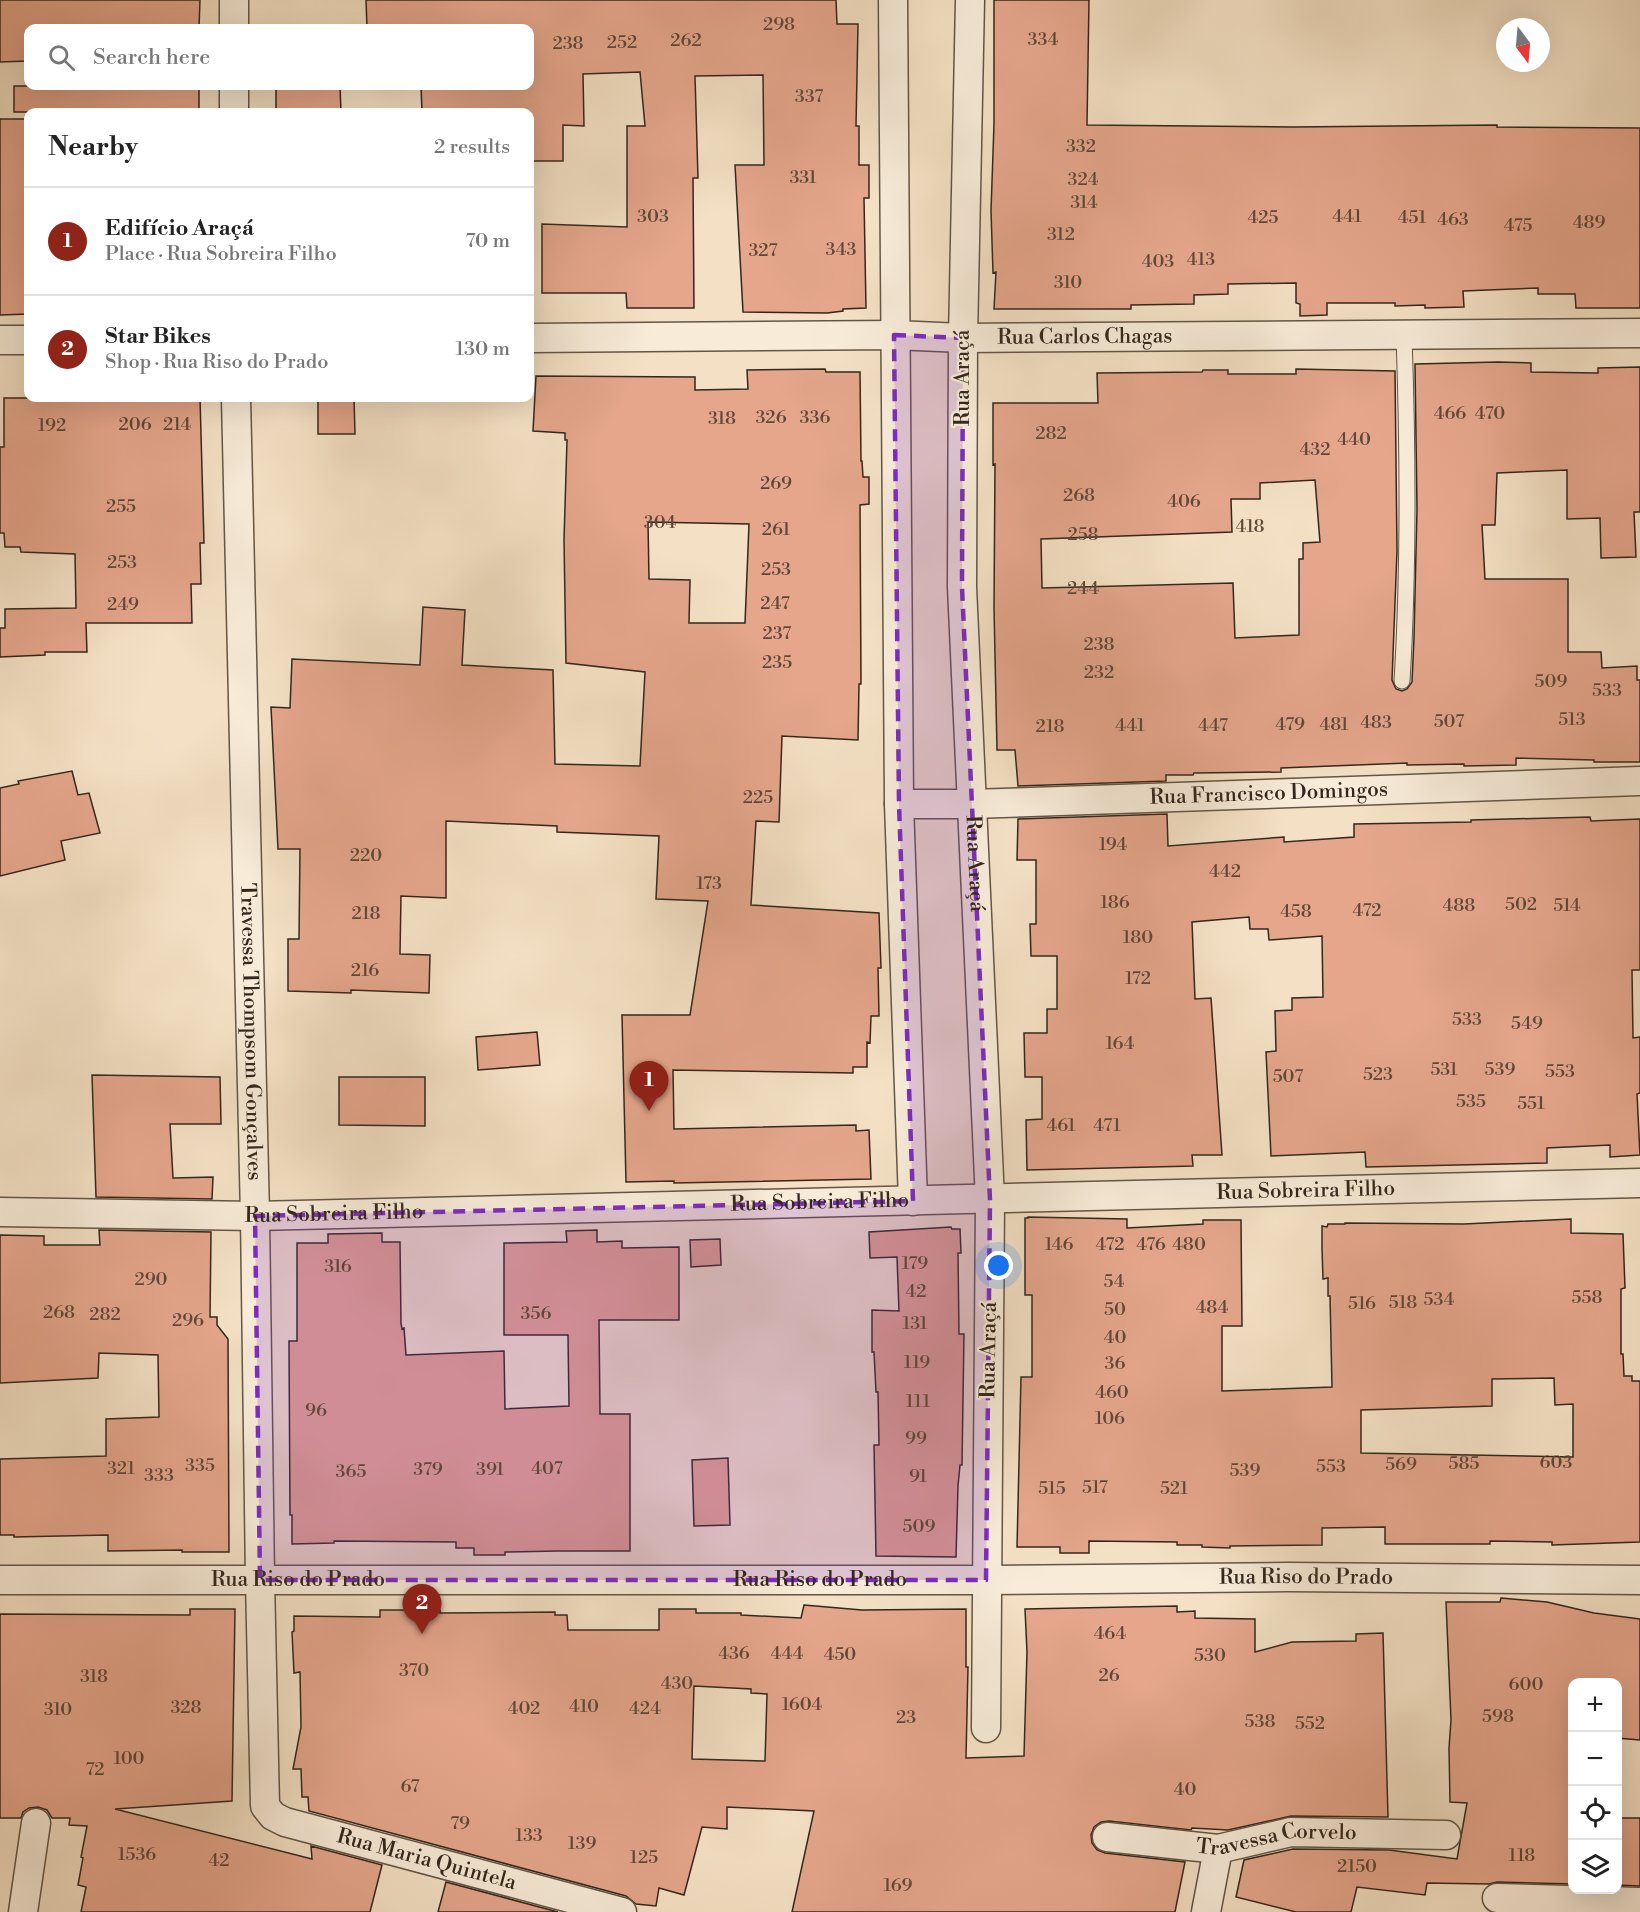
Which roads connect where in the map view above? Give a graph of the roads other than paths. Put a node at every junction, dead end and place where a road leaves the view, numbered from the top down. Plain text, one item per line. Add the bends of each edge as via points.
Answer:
1 (234, 0) edge
2 (893, 0) edge
3 (970, 0) edge
4 (234, 24) edge
5 (234, 90) edge
6 (234, 108) edge
7 (1640, 333) edge
8 (894, 335) junction
9 (1404, 336) junction
10 (534, 338) edge
11 (963, 338) junction
12 (0, 340) edge
13 (24, 340) edge
14 (236, 402) edge
15 (1402, 681) dead end
16 (1640, 781) edge
17 (899, 804) junction
18 (971, 804) junction
19 (1640, 1183) edge
20 (990, 1200) junction
21 (914, 1201) junction
22 (0, 1212) edge
23 (255, 1216) junction
24 (0, 1580) edge
25 (260, 1580) junction
26 (986, 1580) junction
27 (1640, 1580) edge
28 (986, 1728) dead end
29 (268, 1812) joint
30 (36, 1823) dead end
31 (1446, 1835) dead end
32 (1107, 1837) dead end
33 (1218, 1849) junction
34 (1497, 1898) dead end
35 (1640, 1902) edge
36 (23, 1912) edge
37 (622, 1912) edge
38 (1206, 1912) edge

1 - 4 street
2 - 8 street
3 - 11 street, Rua Araçá
5 - 6 street
7 - 9 street, Rua Carlos Chagas
8 - 10 street, Rua Carlos Chagas
8 - 11 street, Rua Carlos Chagas
8 - 17 street
9 - 11 street, Rua Carlos Chagas
9 - 15 lane via 1408,462
11 - 18 street, Rua Araçá via 962,586
12 - 13 street
14 - 23 street, Travessa Thompsom Gonçalves
16 - 18 street, Rua Francisco Domingos
17 - 18 street, Rua Francisco Domingos
17 - 21 street
18 - 20 street, Rua Araçá
19 - 20 street, Rua Sobreira Filho
20 - 21 street, Rua Sobreira Filho
20 - 26 street, Rua Araçá
21 - 23 street, Rua Sobreira Filho
22 - 23 street, Rua Sobreira Filho
23 - 25 street, Travessa Thompsom Gonçalves
24 - 25 street, Rua Riso do Prado
25 - 26 street, Rua Riso do Prado
25 - 29 street, Travessa Thompsom Gonçalves via 264,1798
26 - 27 street, Rua Riso do Prado
26 - 28 street, Rua Araçá
29 - 37 street, Rua Maria Quintela via 285,1822
30 - 36 street
31 - 33 street, Travessa Corvelo via 1292,1832
32 - 33 street, Travessa Corvelo
33 - 38 street
34 - 35 street

